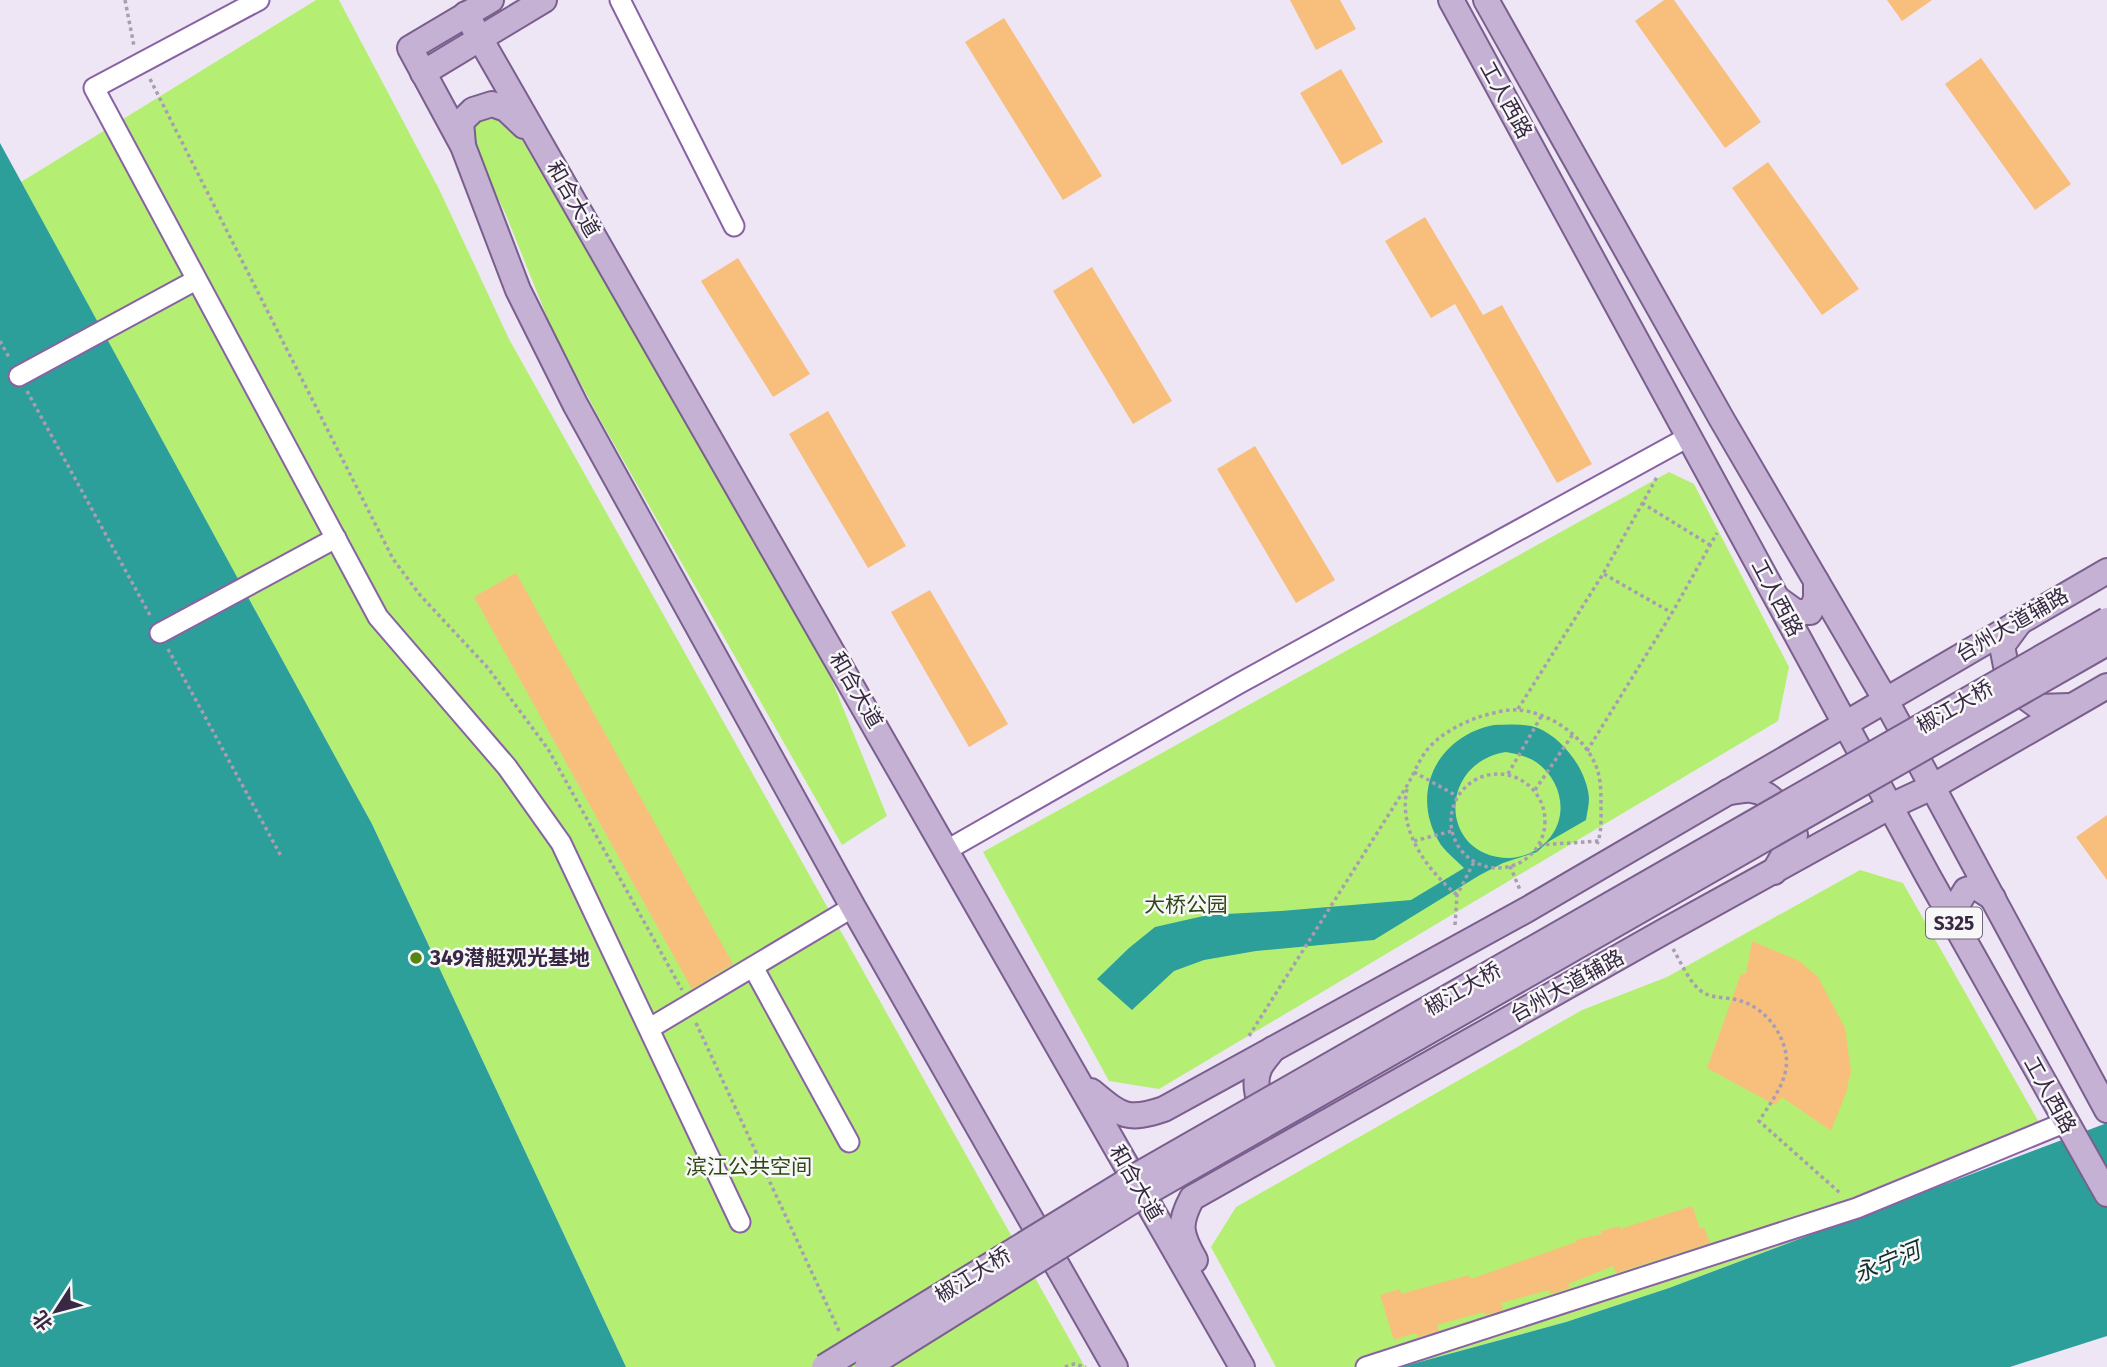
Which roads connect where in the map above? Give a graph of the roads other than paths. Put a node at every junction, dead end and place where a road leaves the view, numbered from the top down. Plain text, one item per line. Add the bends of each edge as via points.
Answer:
1 (260, 0) edge
2 (491, 0) edge
3 (544, 0) edge
4 (620, 0) edge
5 (1451, 0) edge
6 (1486, 0) edge
7 (466, 15) junction
8 (480, 38) junction
9 (423, 73) junction
10 (538, 138) junction
11 (463, 146) junction
12 (734, 226) dead end
13 (196, 280) junction
14 (19, 376) road end
15 (1682, 440) junction
16 (336, 538) junction
17 (2107, 571) edge
18 (1816, 581) junction
19 (1778, 599) junction
20 (2022, 620) junction
21 (2107, 621) edge
22 (160, 633) road end
23 (2107, 643) edge
24 (2107, 686) edge
25 (1885, 699) junction
26 (2073, 706) junction
27 (1844, 723) junction
28 (1932, 787) junction
29 (1727, 792) junction
30 (1891, 806) junction
31 (947, 849) junction
32 (1773, 872) junction
33 (1993, 898) junction
34 (853, 907) junction
35 (1954, 922) junction
36 (753, 967) junction
37 (650, 1028) junction
38 (1274, 1048) junction
39 (1079, 1081) junction
40 (2104, 1105) edge
41 (2066, 1122) junction
42 (1314, 1129) junction
43 (849, 1142) dead end
44 (2107, 1194) edge
45 (740, 1222) dead end
46 (824, 1367) edge
47 (867, 1367) edge
48 (1115, 1367) edge
49 (1245, 1367) edge
50 (1366, 1367) edge

1 - 13 street via 94,88
2 - 7 main road
3 - 8 main road
4 - 12 street
5 - 15 main road, 工人西路
6 - 18 main road, 工人西路
7 - 8 main road, 和合大道
7 - 9 main road via 410,48
8 - 9 main road
8 - 10 main road, 和合大道
9 - 11 main road
10 - 11 main road via 492,104 473,110 461,122
10 - 31 main road, 和合大道
11 - 34 main road via 518,290 575,404
13 - 14 street
13 - 16 street
15 - 19 main road, 工人西路 via 1730,510
15 - 31 street
16 - 22 street
16 - 37 street via 377,617 507,767 561,843
17 - 20 main road, 台州大道辅路
18 - 19 main road via 1816,600 1810,612 1796,612
18 - 25 main road, 工人西路
19 - 27 main road, 工人西路
20 - 25 main road, 台州大道辅路
20 - 26 main road via 2002,646 2010,687 2039,707
21 - 46 main road, 椒江大桥, bridge via 1129,1180
23 - 47 main road, 椒江大桥, bridge via 1139,1197
24 - 26 main road, 台州大道辅路
25 - 27 main road, 台州大道辅路
25 - 28 main road, 工人西路 / S325
26 - 28 main road, 台州大道辅路
27 - 29 main road, 台州大道辅路
27 - 30 main road, 工人西路 / S325
28 - 30 main road, 台州大道辅路
28 - 33 main road, 工人西路 / S325
29 - 32 main road via 1752,790 1786,813 1795,835
29 - 38 main road, 台州大道辅路
30 - 32 main road, 台州大道辅路
30 - 35 main road, 工人西路 / S325
31 - 39 main road, 和合大道
32 - 42 main road, 台州大道辅路
33 - 35 main road via 1976,887 1966,890
33 - 40 main road, 工人西路 / S325
34 - 36 street
34 - 48 main road
35 - 41 main road, 工人西路 / S325
36 - 37 street
36 - 43 street
37 - 45 street
38 - 39 main road, 台州大道辅路 via 1164,1110 1139,1117 1114,1111
38 - 42 main road via 1259,1069 1256,1086 1262,1112 1275,1127 1289,1133
39 - 49 main road, 和合大道
41 - 44 main road, 工人西路 / S325
41 - 50 street via 1857,1208
42 - 49 main road, 台州大道辅路 via 1192,1198 1182,1217 1187,1244 1226,1313

